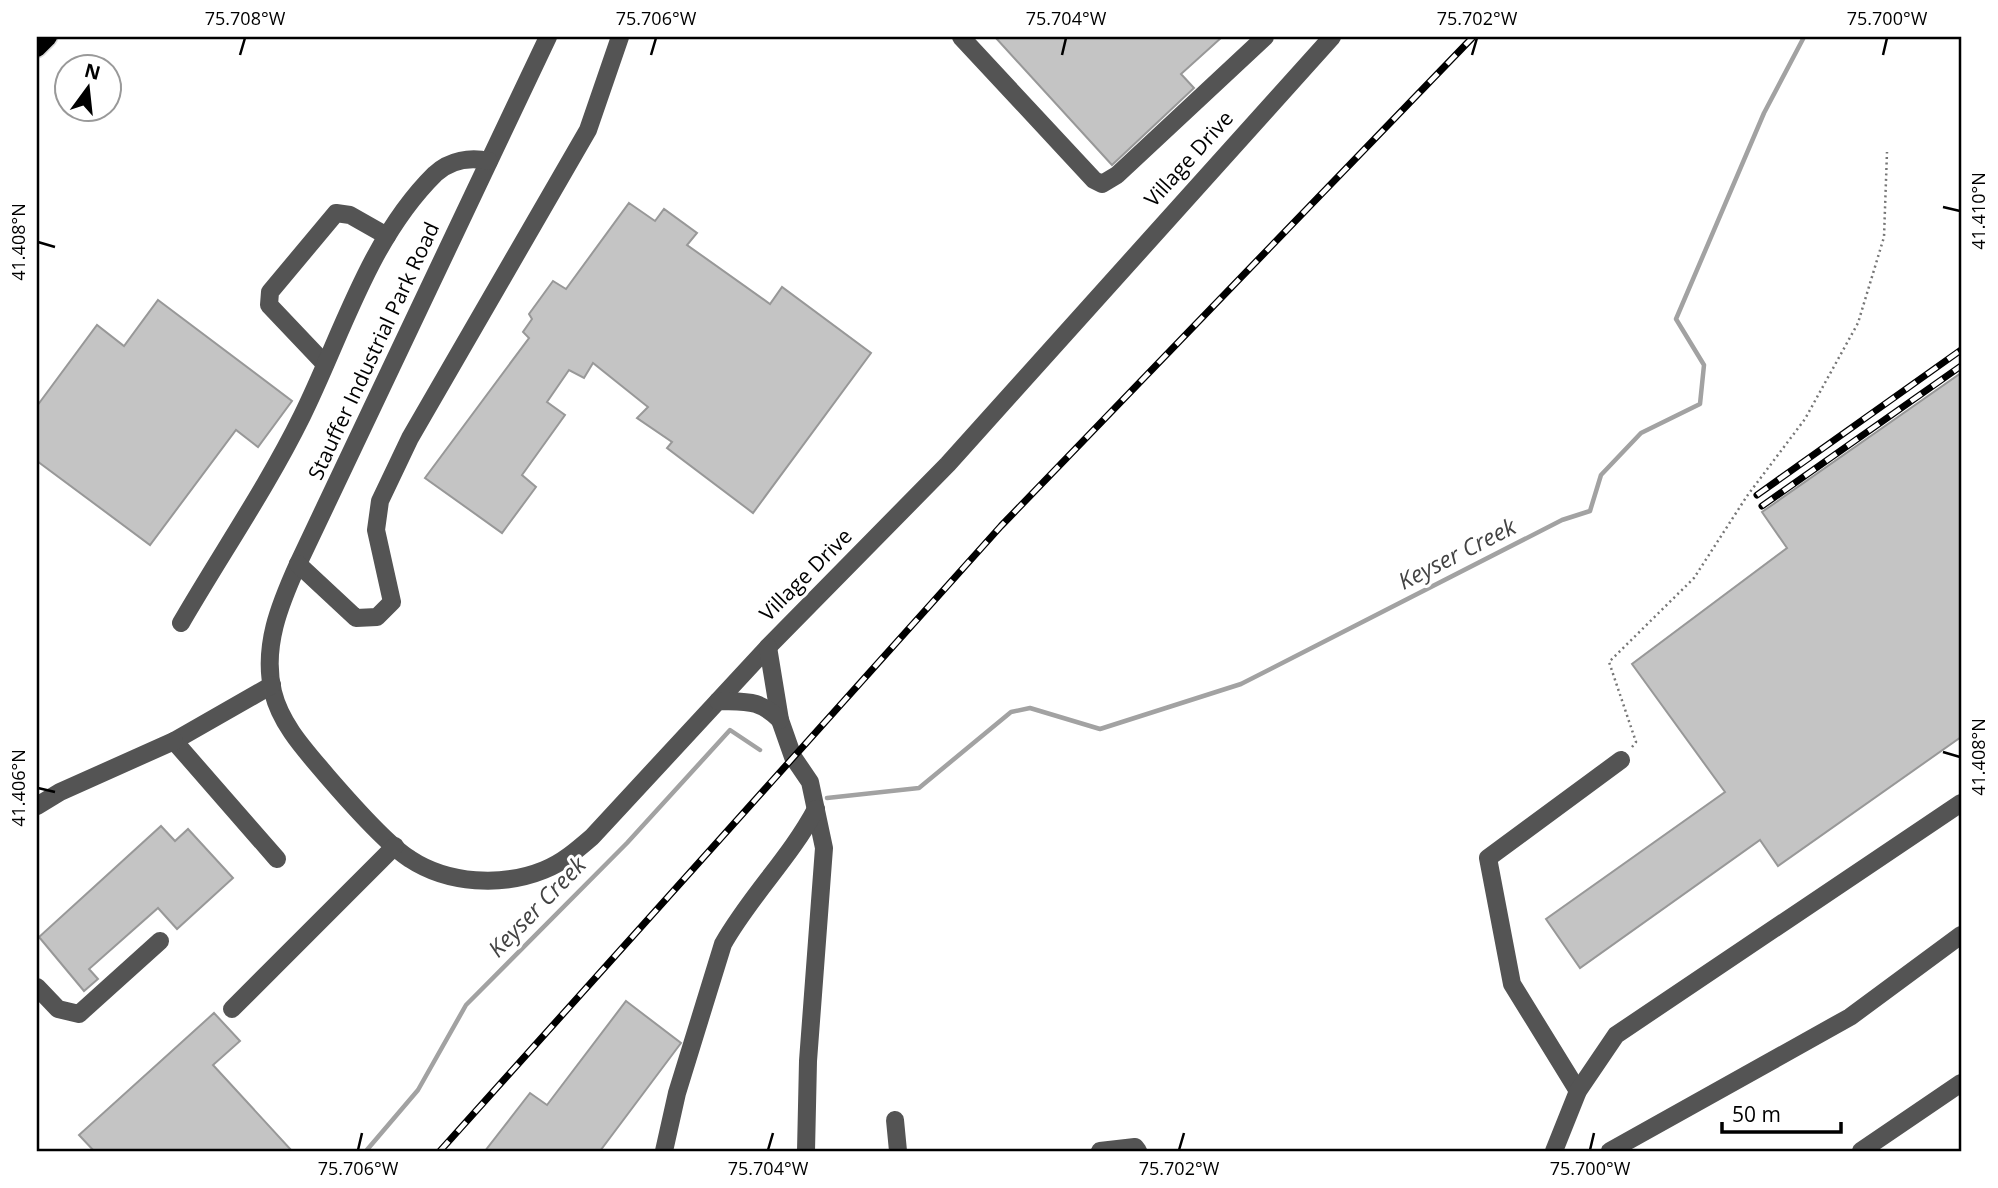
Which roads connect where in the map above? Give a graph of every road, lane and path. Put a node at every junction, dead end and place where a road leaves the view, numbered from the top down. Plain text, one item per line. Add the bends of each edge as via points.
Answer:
1 (48, 37) edge
2 (548, 37) edge
3 (620, 37) edge
4 (961, 37) edge
5 (1265, 37) edge
6 (1332, 37) edge
7 (37, 48) edge
8 (1886, 152) dead end
9 (489, 161) junction
10 (387, 236) junction
11 (325, 364) junction
12 (298, 564) junction
13 (181, 623) dead end
14 (768, 647) junction
15 (272, 689) junction
16 (718, 701) junction
17 (780, 720) junction
18 (174, 741) junction
19 (1621, 760) joint
20 (1961, 803) edge
21 (37, 806) edge
22 (816, 809) junction
23 (395, 846) junction
24 (277, 859) dead end
25 (1961, 935) edge
26 (160, 941) dead end
27 (37, 987) edge
28 (232, 1009) dead end
29 (1961, 1083) edge
30 (1578, 1091) junction
31 (895, 1120) dead end
32 (664, 1151) edge
33 (806, 1151) edge
34 (898, 1151) edge
35 (1100, 1151) edge
36 (1138, 1151) edge
37 (1554, 1151) edge
38 (1610, 1151) edge
39 (1861, 1151) edge

1 - 7 main road
2 - 9 street, Stauffer Industrial Park Road
3 - 12 street via 588,130 410,438 380,501 376,530 391,602 377,617 356,618
4 - 5 street via 1102,184
6 - 14 street, Village Drive via 948,464
8 - 19 path via 1884,237 1852,335 1805,419 1746,496 1694,578 1609,662 1636,742
9 - 10 street via 473,158 436,173
9 - 12 street, Stauffer Industrial Park Road
10 - 11 street
10 - 11 street via 350,215 336,213 270,292 269,305
11 - 13 street via 302,417
12 - 15 street, Stauffer Industrial Park Road via 276,614 270,657
14 - 16 street, Village Drive
14 - 17 street
15 - 18 street
15 - 23 street, Village Drive via 288,729 344,796
16 - 17 street via 754,702
16 - 23 street, Village Drive via 592,837 543,870 491,882 460,877 409,859
17 - 22 street via 793,757 810,782
18 - 21 street
18 - 24 street
19 - 30 street via 1488,858 1512,984
20 - 30 street via 1616,1035
22 - 32 street via 723,944
22 - 33 street via 824,848
23 - 28 street
25 - 38 street via 1850,1017
26 - 27 street via 79,1014 58,1009
29 - 39 street
30 - 37 street
31 - 34 street
35 - 36 street via 1135,1147

